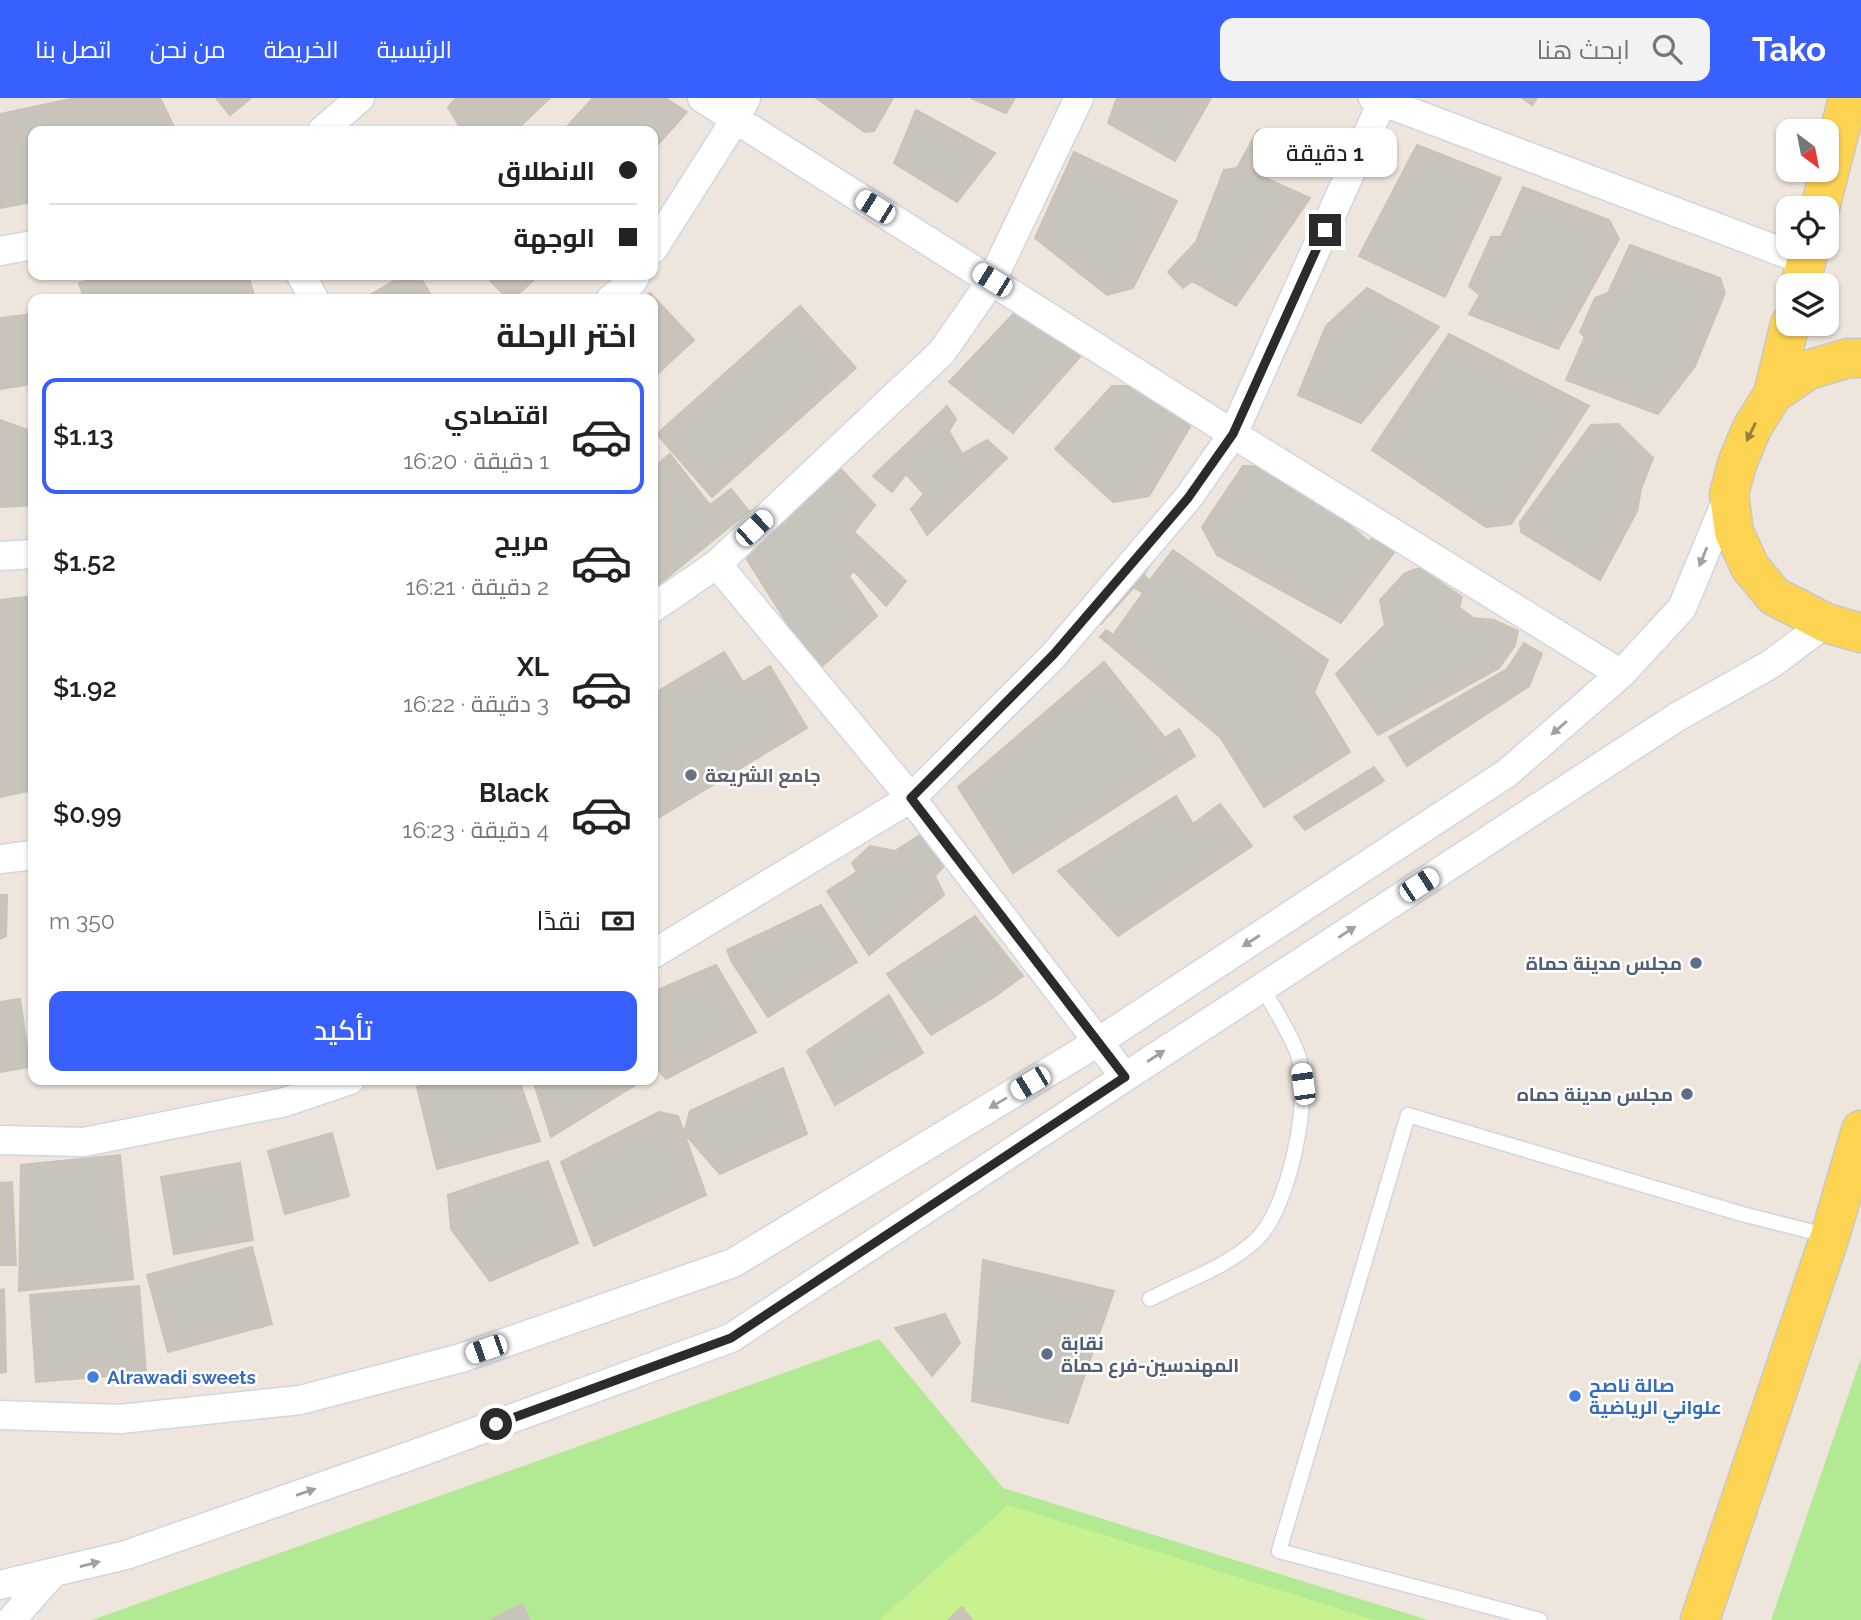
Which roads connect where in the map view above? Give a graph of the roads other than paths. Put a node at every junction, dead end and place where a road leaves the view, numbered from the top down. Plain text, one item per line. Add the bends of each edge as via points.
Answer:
1 (360, 98) edge
2 (702, 98) edge
3 (1079, 98) edge
4 (1848, 98) edge
5 (1377, 100) edge
6 (740, 109) edge
7 (328, 126) edge
8 (1823, 196) edge
9 (658, 241) edge
10 (28, 245) edge
11 (0, 251) edge
12 (1805, 264) edge
13 (633, 280) edge
14 (992, 280) junction
15 (617, 294) edge
16 (1787, 336) edge
17 (1861, 358) edge
18 (1773, 394) junction
19 (1233, 434) junction
20 (1729, 494) junction
21 (28, 554) edge
22 (0, 556) edge
23 (717, 564) junction
24 (658, 605) edge
25 (1842, 628) edge
26 (1861, 660) edge
27 (1621, 674) junction
28 (1507, 774) junction
29 (911, 798) junction
30 (1531, 811) junction
31 (28, 856) edge
32 (0, 859) edge
33 (658, 951) edge
34 (1262, 987) junction
35 (1098, 1042) junction
36 (1125, 1077) junction
37 (335, 1085) edge
38 (1861, 1130) edge
39 (0, 1140) edge
40 (1830, 1236) junction
41 (1150, 1299) dead end
42 (0, 1415) edge
43 (53, 1573) junction
44 (0, 1586) edge
45 (11, 1620) edge
46 (1540, 1620) edge
47 (1700, 1620) edge

1 - 7 street
2 - 6 street
3 - 14 street
4 - 8 main road
5 - 12 street
5 - 19 street
6 - 9 street
6 - 14 street
10 - 11 street
13 - 15 street
14 - 19 street
14 - 23 street via 942,352
16 - 18 main road
17 - 18 main road via 1808,370
18 -> 20 main road via 1752,428
19 - 27 street
19 - 29 street via 1188,498 1054,654
20 - 25 main road via 1734,532 1750,567 1774,596
20 -> 27 street via 1682,608
21 - 22 street
23 - 24 street
23 - 29 street
25 - 26 main road
25 - 30 street via 1677,717
27 -> 28 street
28 - 30 street
28 -> 35 street
29 - 33 street
29 - 35 street
34 -> 30 street
31 - 32 street
36 -> 34 street
34 - 41 lane via 1299,1056 1303,1084 1301,1118 1278,1208 1255,1241
35 - 36 street
35 -> 42 street via 733,1263 461,1358 300,1400 120,1419
43 -> 36 street via 138,1551 731,1338
37 - 39 street via 285,1102 84,1142
38 - 40 main road
40 - 46 lane via 1408,1115 1279,1551
40 - 47 main road
43 - 44 street
43 - 45 street

